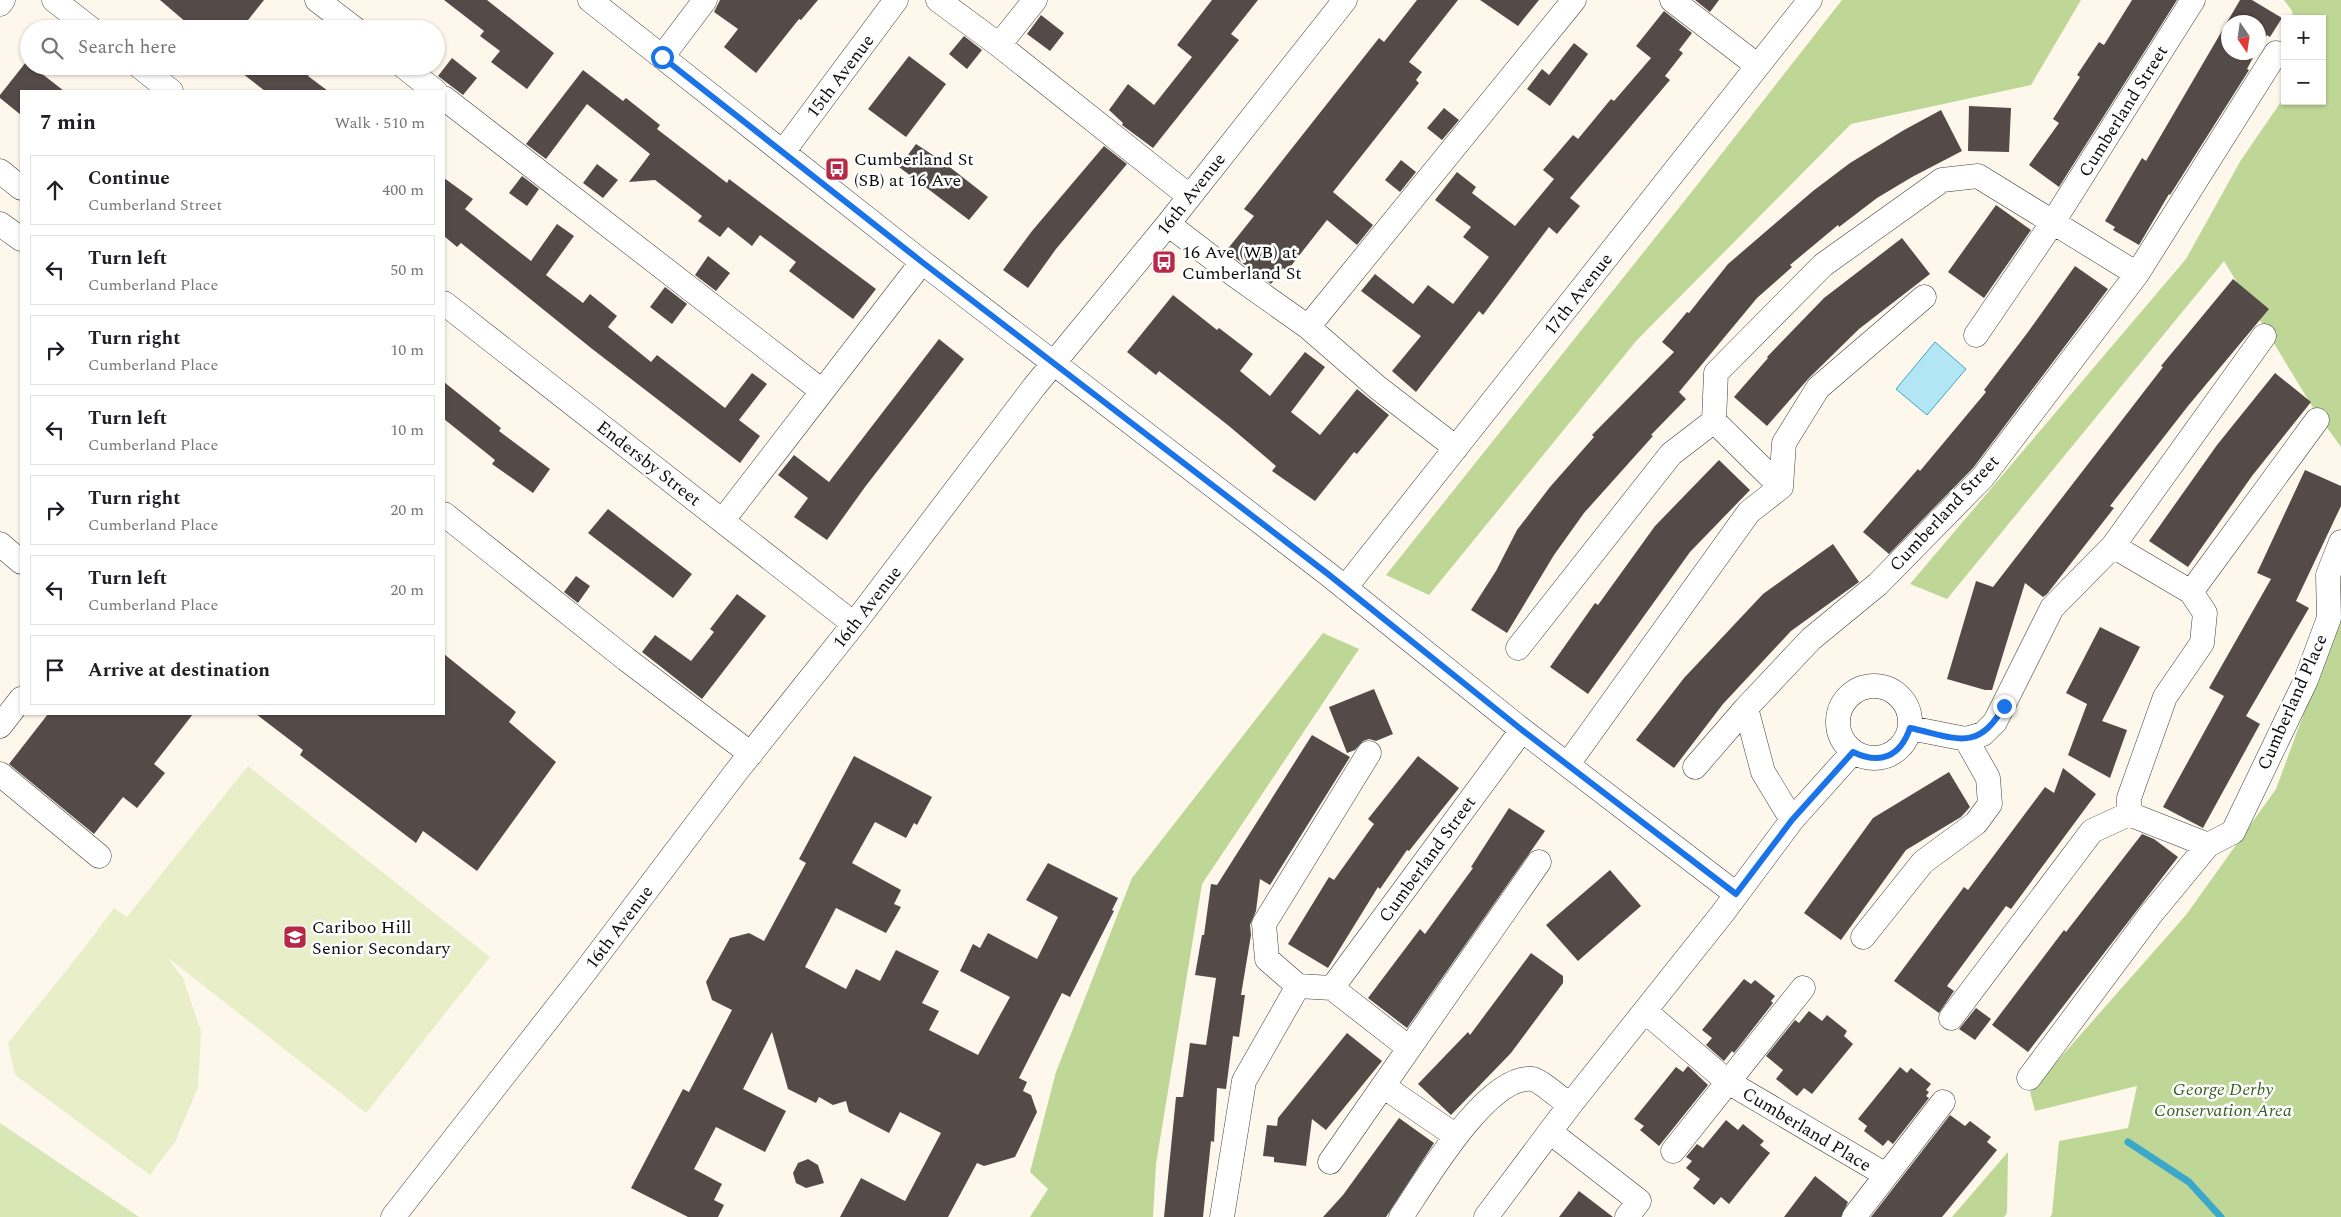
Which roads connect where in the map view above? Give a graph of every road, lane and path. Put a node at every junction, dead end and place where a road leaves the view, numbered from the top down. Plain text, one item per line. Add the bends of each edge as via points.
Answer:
1 (4, 0) edge
2 (54, 0) edge
3 (318, 0) edge
4 (590, 0) edge
5 (705, 0) edge
6 (896, 0) edge
7 (938, 0) edge
8 (1035, 0) edge
9 (1345, 0) edge
10 (1574, 0) edge
11 (1672, 0) edge
12 (1810, 0) edge
13 (2193, 0) edge
14 (0, 4) edge
15 (80, 20) edge
16 (343, 20) edge
17 (999, 45) junction
18 (2276, 53) dead end
19 (662, 57) junction
20 (1758, 66) junction
21 (151, 75) edge
22 (415, 75) edge
23 (170, 90) edge
24 (434, 90) edge
25 (445, 99) edge
26 (783, 152) junction
27 (0, 171) edge
28 (20, 187) edge
29 (1189, 196) junction
30 (2053, 222) junction
31 (0, 224) edge
32 (1168, 224) junction
33 (20, 238) edge
34 (922, 262) junction
35 (2137, 274) junction
36 (1924, 297) dead end
37 (445, 304) edge
38 (1308, 327) junction
39 (1976, 335) dead end
40 (2264, 336) dead end
41 (1055, 363) junction
42 (822, 391) junction
43 (2317, 420) dead end
44 (1714, 421) junction
45 (1456, 448) junction
46 (1781, 487) junction
47 (445, 515) edge
48 (723, 520) junction
49 (2341, 542) edge
50 (0, 544) edge
51 (2113, 546) junction
52 (20, 561) edge
53 (1345, 588) junction
54 (2190, 592) junction
55 (854, 624) junction
56 (1518, 648) dead end
57 (20, 700) edge
58 (1746, 708) junction
59 (0, 726) edge
60 (1910, 728) junction
61 (1522, 730) junction
62 (1966, 739) junction
63 (1853, 752) junction
64 (1369, 753) dead end
65 (751, 754) junction
66 (1568, 764) junction
67 (1695, 767) dead end
68 (0, 774) edge
69 (2129, 814) junction
70 (1792, 820) junction
71 (2208, 845) junction
72 (99, 856) dead end
73 (1539, 862) dead end
74 (1736, 894) junction
75 (1864, 937) dead end
76 (1298, 986) junction
77 (1332, 988) junction
78 (1804, 988) dead end
79 (1646, 1012) junction
80 (1951, 1018) dead end
81 (1409, 1048) junction
82 (2029, 1078) dead end
83 (1728, 1082) junction
84 (1383, 1086) junction
85 (1943, 1102) dead end
86 (1570, 1106) junction
87 (1550, 1132) junction
88 (1456, 1136) junction
89 (1673, 1151) dead end
90 (1330, 1162) dead end
91 (1886, 1175) junction
92 (393, 1217) edge
93 (1222, 1217) edge
94 (1400, 1217) edge
95 (1486, 1217) edge
96 (1627, 1217) edge
97 (1854, 1217) edge

1 - 14 street
2 - 15 street
3 - 16 street
4 - 19 street
5 - 19 street
6 - 26 street, 15th Avenue
7 - 17 street
8 - 17 street
9 - 29 street, 16th Avenue
10 - 38 street
11 - 20 street
12 - 20 street, 17th Avenue
13 - 30 street, Cumberland Street
17 - 29 street
18 - 35 street, Cumberland Street
19 - 26 street
20 - 45 street, 17th Avenue
21 - 23 street
22 - 24 street
25 - 42 street
26 - 34 street
27 - 28 street
29 - 32 street, 16th Avenue
30 - 35 street
30 - 39 street, Cumberland Street
30 - 44 street via 1978,176 1942,180 1823,265 1716,373
31 - 33 street
32 - 38 street
32 - 41 street, 16th Avenue
34 - 41 street
34 - 42 street
35 - 58 street, Cumberland Street via 1983,477 1878,584 1811,639
36 - 46 street via 1818,388 1784,443
37 - 48 street, Endersby Street
38 - 45 street via 1377,387
40 - 51 street
41 - 53 street
41 - 55 street, 16th Avenue
42 - 48 street
43 - 54 street
44 - 46 street
44 - 56 street via 1671,454
45 - 53 street, 17th Avenue
46 - 66 street via 1749,512
47 - 65 street
48 - 55 street, Endersby Street
49 - 71 street, Cumberland Place via 2328,575 2329,618 2306,680 2233,832
50 - 52 street
51 - 54 street
51 - 62 street via 2052,608 1995,722 1983,734
53 - 61 street
54 - 69 street via 2205,613 2202,643 2165,697 2129,798
55 - 65 street, 16th Avenue
57 - 59 street
58 - 67 street, Cumberland Street
58 - 70 street via 1763,772
60 - 62 street
60 - 63 street via 1902,744 1888,756 1876,759
60 - 63 street via 1910,716 1899,695 1889,688 1865,686 1854,691 1839,709 1839,733
61 - 66 street
61 - 77 street, Cumberland Street
62 - 75 street via 1988,778 1990,804 1976,823 1923,862
63 - 70 street
64 - 76 street via 1264,924 1267,959
65 - 92 street, 16th Avenue
66 - 74 street
68 - 72 street
69 - 71 street
69 - 80 street via 2092,832
70 - 74 street
71 - 82 street, Cumberland Place via 2150,914
73 - 81 street
74 - 79 street
76 - 77 street
76 - 93 street via 1244,1081
77 - 81 street
78 - 83 street, Cumberland Place
79 - 83 street, Cumberland Place
79 - 86 street
81 - 84 street
83 - 89 street, Cumberland Place
83 - 91 street, Cumberland Place
84 - 88 street
84 - 90 street
85 - 91 street, Cumberland Place
86 - 87 street
86 - 88 street via 1534,1079 1514,1080 1467,1120
87 - 95 street
87 - 96 street via 1639,1201
88 - 94 street
91 - 97 street, Cumberland Place

